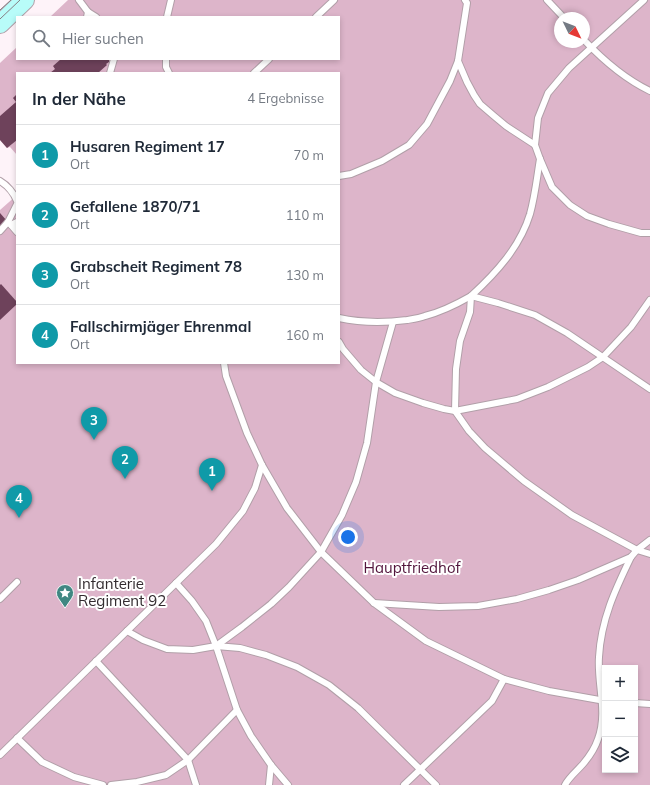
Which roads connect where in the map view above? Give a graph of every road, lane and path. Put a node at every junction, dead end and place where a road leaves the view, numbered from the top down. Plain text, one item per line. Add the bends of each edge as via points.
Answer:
1 (25, 0) edge
2 (79, 0) edge
3 (170, 0) edge
4 (334, 0) edge
5 (547, 0) edge
6 (644, 0) edge
7 (467, 1) edge
8 (558, 12) edge
9 (88, 15) edge
10 (167, 16) edge
11 (317, 16) edge
12 (8, 19) edge
13 (591, 48) junction
14 (114, 60) edge
15 (166, 60) edge
16 (268, 60) edge
17 (458, 61) junction
18 (110, 72) edge
19 (168, 72) edge
20 (255, 72) edge
21 (650, 91) edge
22 (535, 145) junction
23 (540, 159) junction
24 (340, 176) edge
25 (0, 181) edge
26 (16, 198) edge
27 (16, 208) edge
28 (12, 224) edge
29 (0, 231) edge
30 (650, 233) edge
31 (471, 296) junction
32 (650, 300) edge
33 (340, 318) edge
34 (393, 322) junction
35 (340, 344) edge
36 (603, 357) junction
37 (224, 364) edge
38 (376, 382) junction
39 (650, 389) edge
40 (455, 411) junction
41 (262, 465) junction
42 (650, 540) edge
43 (637, 550) junction
44 (321, 552) junction
45 (650, 554) edge
46 (631, 556) junction
47 (17, 582) dead end
48 (176, 583) junction
49 (0, 599) edge
50 (374, 603) junction
51 (127, 631) junction
52 (216, 646) junction
53 (96, 661) junction
54 (504, 679) junction
55 (602, 690) edge
56 (602, 701) edge
57 (638, 703) edge
58 (650, 704) edge
59 (237, 710) junction
60 (602, 714) edge
61 (18, 738) junction
62 (0, 755) edge
63 (188, 760) junction
64 (271, 765) junction
65 (420, 769) junction
66 (103, 785) edge
67 (111, 785) edge
68 (196, 785) edge
69 (269, 785) edge
70 (288, 785) edge
71 (404, 785) edge
72 (436, 785) edge
73 (565, 785) edge

1 - 12 main road
2 - 9 lane
3 - 10 lane
4 - 11 lane
5 - 8 lane
6 - 13 lane
7 - 17 lane
13 - 21 lane via 616,70
13 - 22 lane via 569,68 548,93 538,118
14 - 18 lane
15 - 19 lane
16 - 20 lane
17 - 22 lane via 480,104 506,126
17 - 24 lane via 427,124 409,145 382,161
22 - 23 lane
23 - 30 lane via 552,187 570,205 586,216 641,233
23 - 31 lane via 532,207 523,233 508,258
25 - 26 lane
27 - 28 lane
28 - 29 lane
31 - 34 lane via 425,317
31 - 36 lane via 536,315
31 - 40 lane via 470,312 460,341 456,368
32 - 36 lane via 630,328
33 - 34 lane via 373,323
34 - 38 lane
35 - 38 lane via 361,370
36 - 39 lane
36 - 40 lane via 567,378 517,399
37 - 41 lane via 236,405
38 - 40 lane via 395,393
38 - 44 lane via 367,443 356,482 342,516
40 - 43 lane via 485,448 524,481 572,515
41 - 44 lane via 287,508
41 - 48 lane via 255,488 243,511 216,544
42 - 43 lane
43 - 45 lane
43 - 46 lane
44 - 50 lane
44 - 52 lane via 271,604
46 - 50 lane via 549,590 478,606 439,607
46 - 55 lane via 608,608 601,635 599,659
47 - 49 lane
48 - 51 lane
48 - 52 lane via 206,621
50 - 54 lane via 426,641
51 - 52 lane via 167,649 193,650
51 - 53 lane
52 - 59 lane
52 - 65 lane via 240,648 266,655 297,667 329,685 358,708
53 - 61 lane
53 - 63 lane
54 - 56 lane via 548,691
54 - 65 lane via 492,701
57 - 58 lane
59 - 63 lane
59 - 64 lane
60 - 73 lane via 601,731 595,747
61 - 62 lane
61 - 66 lane via 42,762 74,778
63 - 67 lane via 166,775
63 - 68 lane
64 - 69 lane
64 - 70 lane
65 - 71 lane
65 - 72 lane

